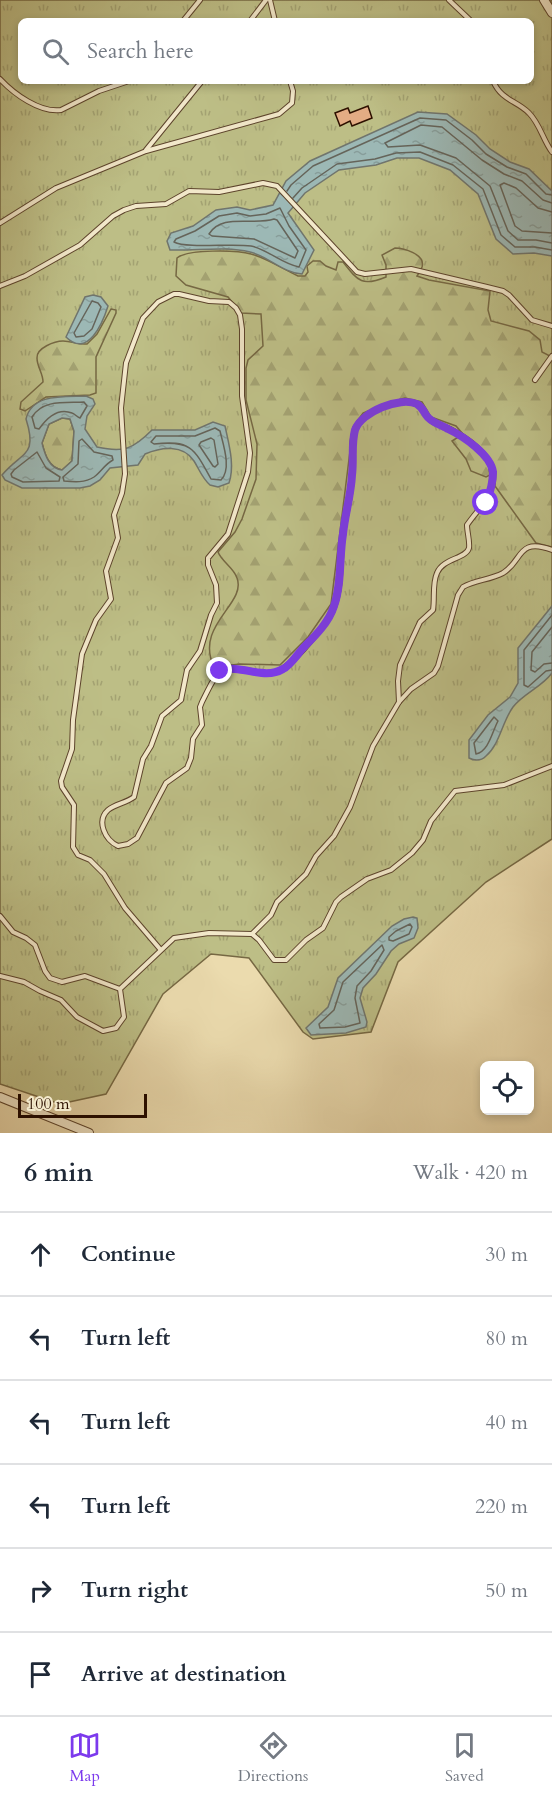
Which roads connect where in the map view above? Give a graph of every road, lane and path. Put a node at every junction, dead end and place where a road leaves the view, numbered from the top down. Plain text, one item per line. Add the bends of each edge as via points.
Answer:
1 (200, 0) edge
2 (268, 0) edge
3 (449, 0) edge
4 (544, 0) edge
5 (552, 13) edge
6 (185, 18) edge
7 (253, 18) edge
8 (274, 18) edge
9 (468, 18) edge
10 (0, 79) edge
11 (120, 84) edge
12 (200, 84) edge
13 (291, 84) edge
14 (495, 84) edge
15 (146, 151) junction
16 (552, 152) edge
17 (0, 222) edge
18 (0, 286) edge
19 (552, 326) edge
20 (552, 356) edge
21 (535, 380) dead end
22 (552, 550) edge
23 (399, 702) junction
24 (552, 766) edge
25 (0, 916) edge
26 (252, 934) junction
27 (160, 949) junction
28 (0, 976) edge
29 (120, 989) junction
30 (0, 1097) edge
31 (89, 1133) edge

1 - 6 lane
2 - 7 lane
2 - 8 lane
3 - 9 lane
4 - 5 street
10 - 11 lane via 37,105 59,111
12 - 15 lane
13 - 15 lane via 292,104 285,111
14 - 16 lane via 505,98 530,114
15 - 17 lane via 56,188
18 - 19 lane via 80,245 124,210 166,204 189,191 219,192 268,183 277,186 357,272 411,269 487,286 509,295 532,320
20 - 21 lane
22 - 23 lane via 527,548 504,572 463,587 434,673
23 - 26 lane via 373,746 350,807 334,836
23 - 27 lane via 400,665 420,622 433,610 436,573 468,549 467,525 486,503 493,471 488,459 472,444 432,421 417,404 403,402 368,414 360,419 356,429 339,586 329,617 283,669 266,674 231,668 219,672 202,702 202,725 193,739 187,768 166,783 131,843 118,846 105,835 104,817 108,810 134,797 141,765 162,716 181,700 187,670 200,651 217,603 208,558 228,534 248,472 250,453 242,396 242,329 236,308 229,302 179,294 158,302 143,318 126,363 121,408 125,474 114,515 118,538 106,571 111,599 96,620 82,654 71,754 61,781 63,791 74,805 73,847 104,874 125,908
24 - 26 lane via 504,784 455,791 412,853 391,870 367,879 341,897 323,928 286,960 274,960
25 - 29 lane via 13,932 35,945 52,979 87,976
26 - 27 lane via 209,933 174,938
27 - 29 lane
28 - 29 lane via 24,982 61,1000 77,1017 103,1031 116,1028 124,1017
30 - 31 street

